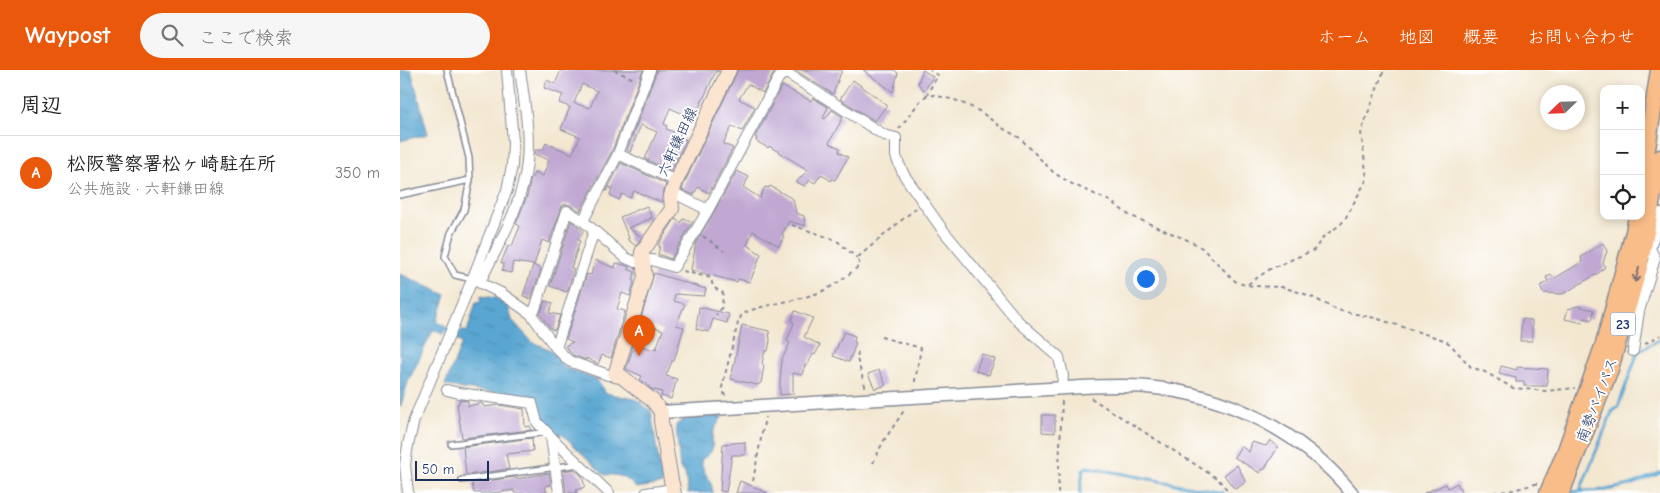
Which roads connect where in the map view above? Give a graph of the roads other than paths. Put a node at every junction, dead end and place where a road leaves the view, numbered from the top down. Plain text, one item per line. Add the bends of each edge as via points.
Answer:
1 (447, 70) edge
2 (507, 70) edge
3 (520, 70) edge
4 (650, 70) edge
5 (729, 70) edge
6 (1659, 70) edge
7 (785, 71) edge
8 (618, 154) junction
9 (1660, 158) edge
10 (1643, 175) edge
11 (470, 180) junction
12 (674, 186) junction
13 (400, 195) edge
14 (708, 210) junction
15 (1660, 213) edge
16 (1636, 220) edge
17 (583, 221) junction
18 (594, 231) junction
19 (642, 262) junction
20 (476, 281) junction
21 (531, 314) junction
22 (556, 348) junction
23 (1634, 351) dead end
24 (615, 374) junction
25 (1062, 388) junction
26 (447, 390) dead end
27 (661, 417) junction
28 (550, 434) junction
29 (451, 444) dead end
30 (580, 464) junction
31 (555, 468) junction
32 (462, 480) dead end
33 (1553, 486) edge
34 (673, 488) edge
35 (408, 493) edge
36 (559, 493) edge
37 (609, 493) edge
38 (646, 493) edge
39 (1352, 493) edge

1 - 11 lane via 469,158
2 - 20 street via 512,166
3 - 20 street via 528,141 526,173 514,212
4 - 8 street
5 - 12 main road, 六軒鎌田線
6 - 10 highway
7 - 14 street
7 - 25 street via 884,135 896,138 896,156 904,175 942,229 1018,321 1059,357
8 - 12 street
8 - 17 street
9 -> 33 highway, 南勢バイパス / 23 via 1640,263 1610,369
11 - 13 lane
11 - 20 lane via 464,210 451,233 445,256 455,274
12 - 14 street
12 - 19 main road, 六軒鎌田線 via 672,209 642,252
14 - 19 street via 674,267 652,260
15 - 23 street via 1650,249 1655,258 1639,311
16 - 33 highway, 南勢バイパス / 23 via 1604,344
17 - 18 street
17 - 21 street via 567,211
18 - 19 street via 626,258
18 - 22 street
19 - 24 main road, 六軒鎌田線 via 645,276
20 - 21 street via 501,293
20 - 35 street via 454,323 414,420 406,464
21 - 22 street
22 - 24 street via 569,361 608,375
24 - 27 main road via 653,401
25 - 27 street via 731,407
25 - 39 street via 1160,388 1235,407 1298,442 1330,468
26 - 28 street via 532,403 537,422
27 - 34 main road
28 - 29 lane
28 - 30 street
28 - 31 street
30 - 31 lane
30 - 37 street
31 - 32 lane
31 - 36 street
34 - 38 street

